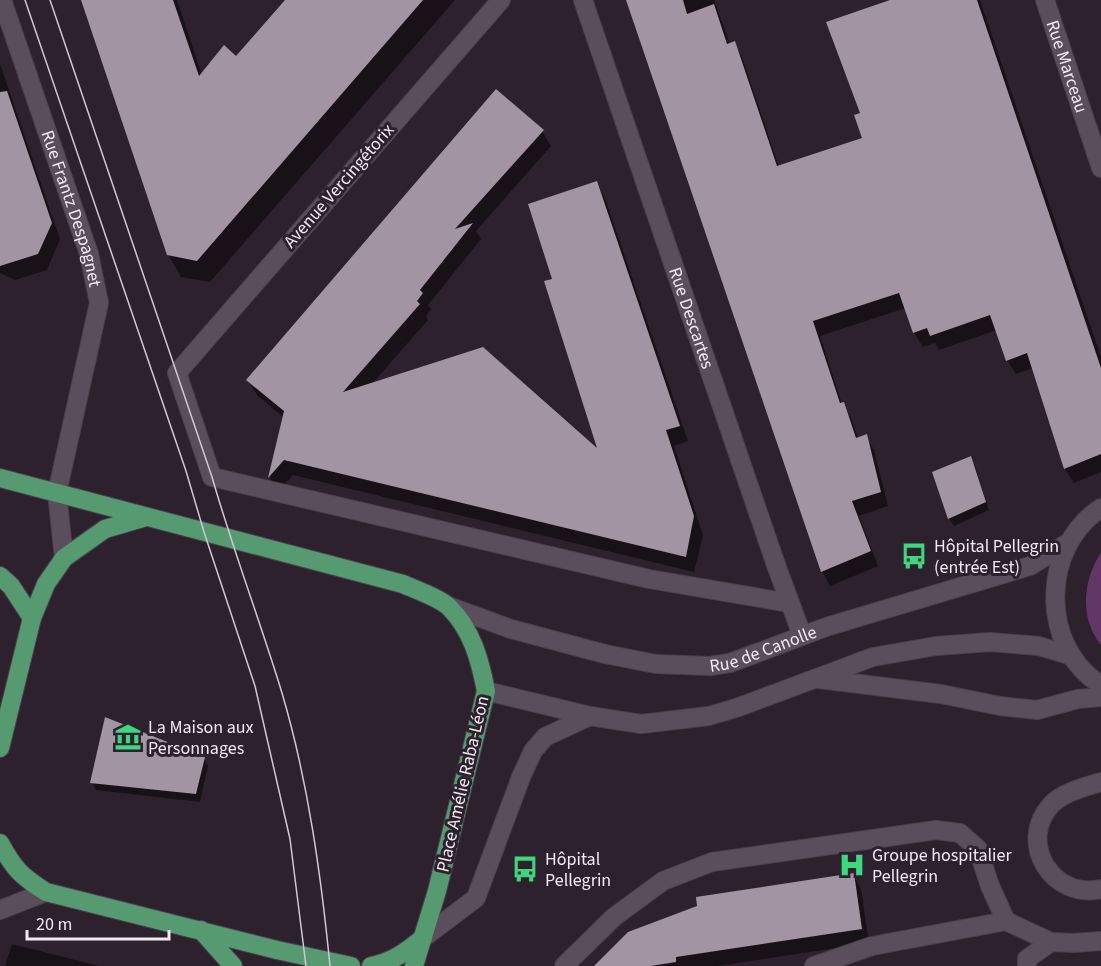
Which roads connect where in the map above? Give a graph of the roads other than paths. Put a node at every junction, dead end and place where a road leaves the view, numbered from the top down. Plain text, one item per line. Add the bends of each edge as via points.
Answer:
1 (2, 0) edge
2 (501, 0) edge
3 (583, 0) edge
4 (1045, 0) edge
5 (1101, 168) edge
6 (0, 478) edge
7 (57, 493) junction
8 (1101, 508) edge
9 (146, 517) junction
10 (1068, 543) junction
11 (508, 546) joint
12 (64, 558) junction
13 (0, 576) edge
14 (789, 603) junction
15 (448, 606) junction
16 (32, 618) junction
17 (802, 635) junction
18 (1072, 656) junction
19 (814, 678) junction
20 (1101, 685) edge
21 (486, 691) junction
22 (1101, 697) edge
23 (590, 716) junction
24 (0, 748) edge
25 (1101, 782) edge
26 (1101, 792) edge
27 (0, 843) edge
28 (1101, 887) edge
29 (46, 892) junction
30 (0, 910) edge
31 (1006, 921) junction
32 (201, 930) junction
33 (423, 938) junction
34 (1101, 941) edge
35 (1051, 942) junction
36 (233, 966) edge
37 (351, 966) edge
38 (371, 966) edge
39 (414, 966) edge
40 (564, 966) edge
41 (814, 966) edge
42 (1027, 966) edge

1 - 7 street, Rue Frantz Despagnet via 89,254 99,303
2 - 11 street, Avenue Vercingétorix via 177,373 212,477
3 - 14 street, Rue Descartes
4 - 5 street, Rue Marceau
6 - 7 main road, Place Amélie Raba-Léon
7 - 9 main road, Place Amélie Raba-Léon
7 - 12 street, Rue Frantz Despagnet
8 - 10 street via 1090,515
9 - 12 main road via 105,530
9 - 15 main road, Place Amélie Raba-Léon via 404,584
10 - 17 street, Rue de Canolle via 1030,566
10 - 18 street via 1057,571 1054,600 1059,630
11 - 14 street, Rue de Canolle via 649,579
12 - 16 main road via 46,584
13 - 16 main road
14 - 17 street, Rue Descartes
15 - 17 street, Rue de Canolle via 511,628 656,664 730,663
15 - 21 main road, Place Amélie Raba-Léon via 471,637 481,661
16 - 24 main road
18 - 19 street via 1039,646 990,642 936,646 873,657
18 - 20 street
19 - 22 street via 1037,710
19 - 23 street via 709,716 641,724
21 - 23 street
21 - 33 main road, Place Amélie Raba-Léon
23 - 33 street via 545,737 533,752 476,898
25 - 28 street via 1052,804 1040,822 1038,836 1043,863 1058,880 1079,890
26 - 28 street via 1078,793 1060,800 1048,813 1041,836 1046,861 1059,878 1080,888
27 - 29 main road via 22,877
29 - 30 street
29 - 32 main road
31 - 35 street
31 - 40 street via 978,849 960,833 936,830 712,862 663,881 614,917
31 - 41 street via 872,946
32 - 36 main road
32 - 37 main road
33 - 38 main road via 387,963
33 - 39 main road, Place Amélie Raba-Léon
34 - 35 street
35 - 42 street via 1028,959

